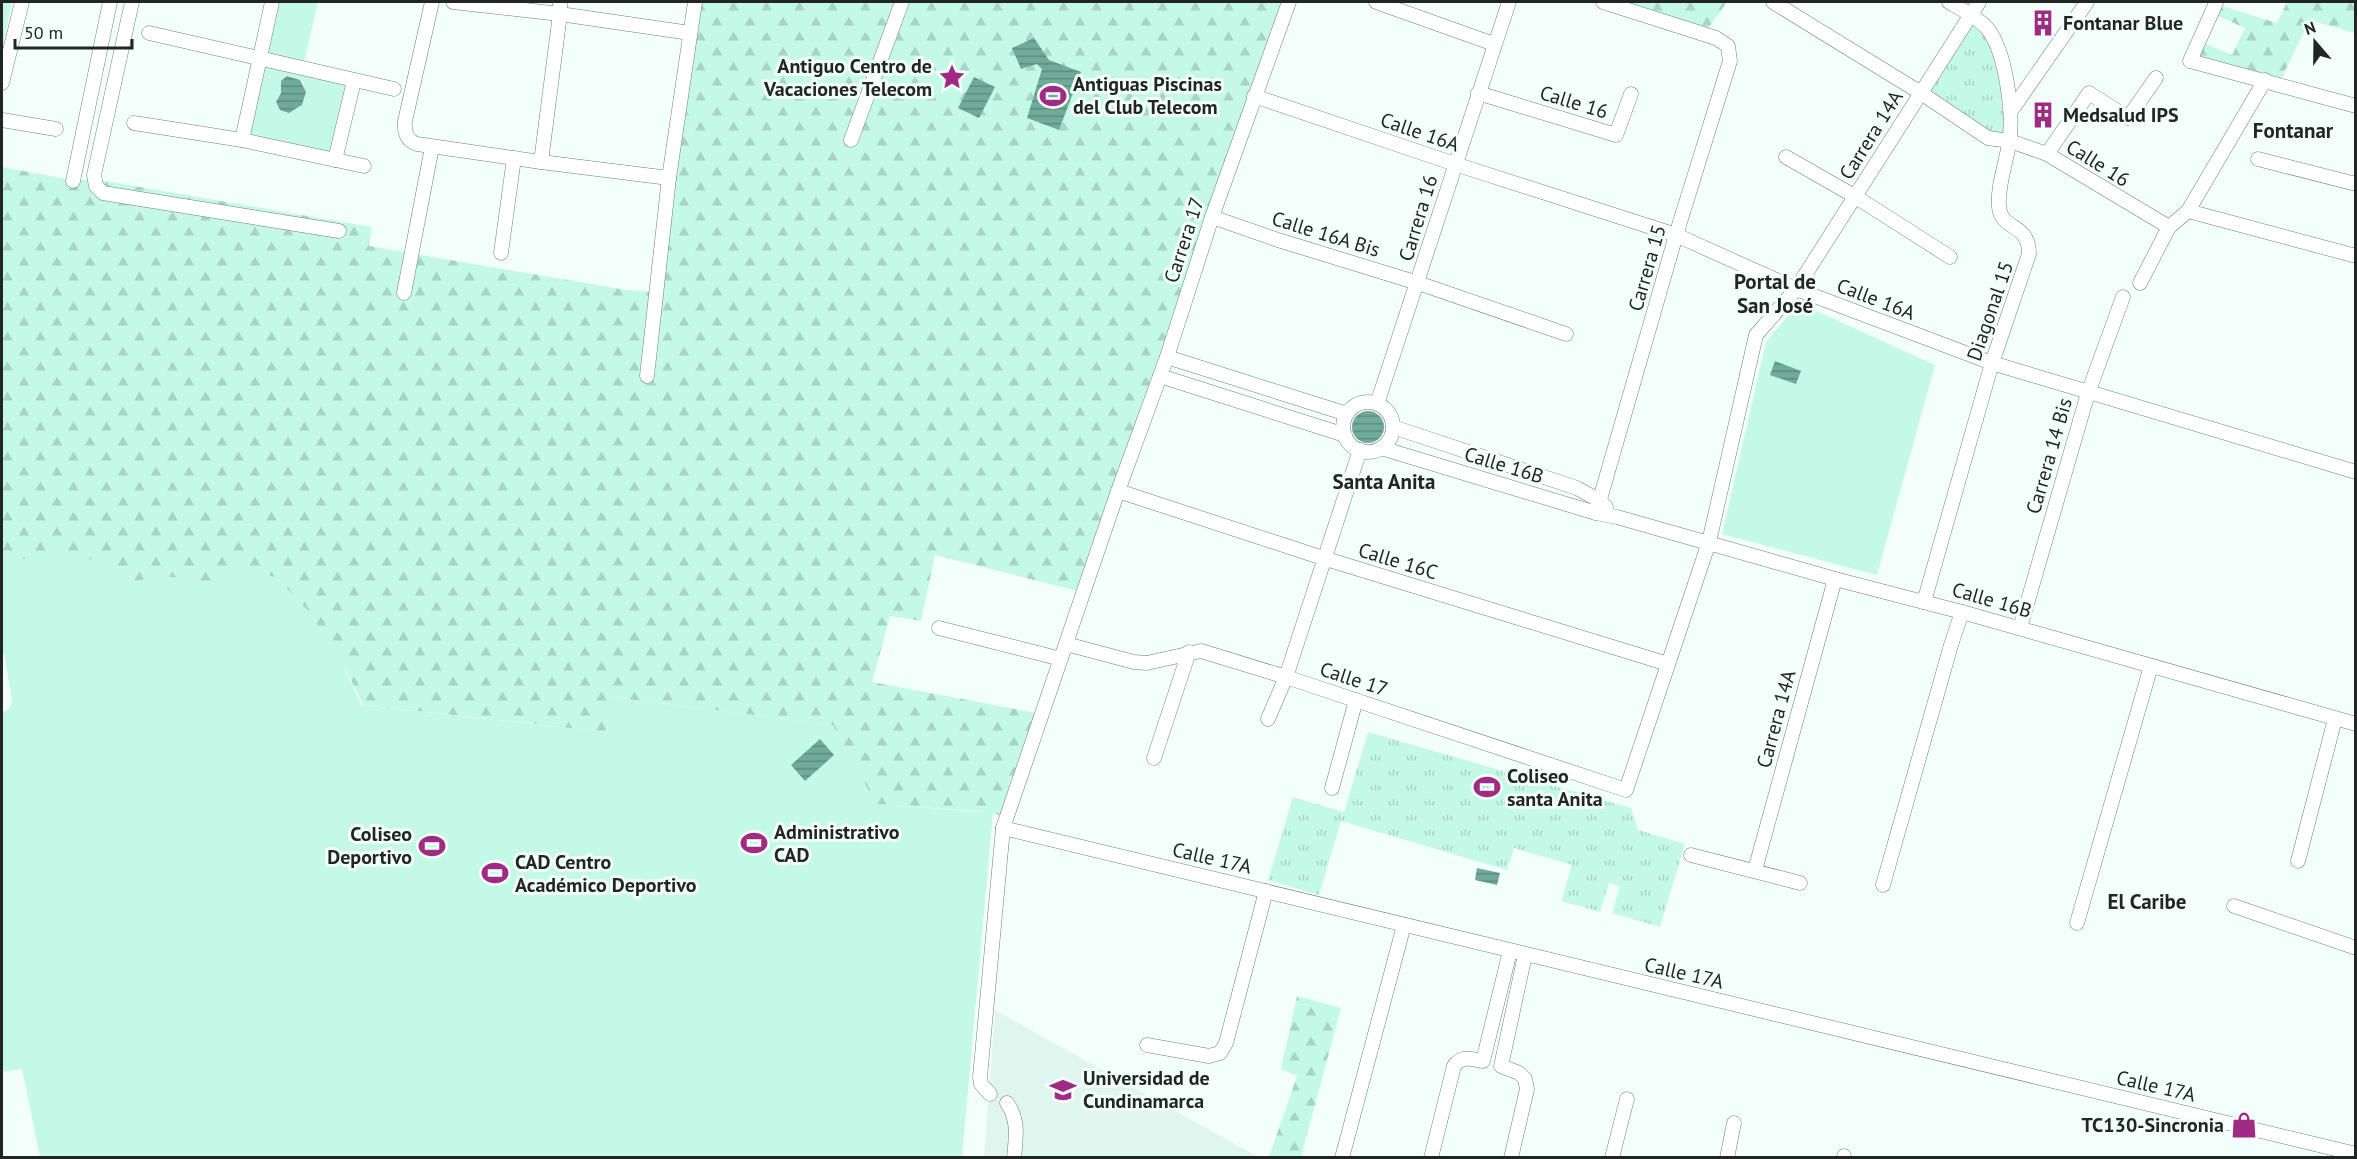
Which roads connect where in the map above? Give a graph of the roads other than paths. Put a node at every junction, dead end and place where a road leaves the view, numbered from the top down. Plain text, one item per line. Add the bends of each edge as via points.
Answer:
1 (22, 2) edge
2 (110, 2) edge
3 (132, 2) edge
4 (272, 2) edge
5 (432, 2) edge
6 (453, 2) edge
7 (695, 2) edge
8 (902, 2) edge
9 (1289, 2) edge
10 (1376, 2) edge
11 (1509, 2) edge
12 (1603, 2) edge
13 (1773, 2) edge
14 (1949, 2) edge
15 (1979, 2) edge
16 (2087, 2) edge
17 (2216, 3) edge
18 (1795, 7) edge
19 (560, 8) edge
20 (1970, 15) junction
21 (149, 33) dead end
22 (690, 33) junction
23 (1494, 44) junction
24 (260, 57) junction
25 (2156, 78) dead end
26 (2265, 80) junction
27 (354, 81) junction
28 (2, 83) edge
29 (394, 89) dead end
30 (1478, 93) junction
31 (1921, 93) junction
32 (1631, 94) dead end
33 (1254, 96) junction
34 (2355, 106) edge
35 (2012, 111) junction
36 (2, 120) edge
37 (134, 123) dead end
38 (56, 129) dead end
39 (242, 140) junction
40 (851, 140) dead end
41 (2010, 141) junction
42 (432, 147) junction
43 (2047, 154) junction
44 (514, 158) junction
45 (1785, 158) dead end
46 (2258, 159) dead end
47 (335, 160) junction
48 (541, 162) junction
49 (1455, 164) junction
50 (364, 166) dead end
51 (669, 178) junction
52 (73, 181) dead end
53 (2355, 184) edge
54 (1856, 197) junction
55 (2188, 211) junction
56 (1212, 217) junction
57 (2169, 227) junction
58 (339, 231) dead end
59 (1676, 235) junction
60 (501, 253) dead end
61 (2355, 255) edge
62 (1950, 257) dead end
63 (1418, 283) junction
64 (2140, 283) dead end
65 (1796, 289) junction
66 (404, 294) dead end
67 (2122, 297) dead end
68 (1566, 334) dead end
69 (1167, 357) junction
70 (1992, 363) junction
71 (647, 376) dead end
72 (1160, 376) junction
73 (2088, 393) junction
74 (1377, 404) junction
75 (1347, 414) junction
76 (1393, 427) junction
77 (1345, 435) junction
78 (1381, 448) junction
79 (1360, 450) junction
80 (2355, 472) edge
81 (1118, 491) junction
82 (1598, 507) junction
83 (1709, 542) junction
84 (1323, 558) junction
85 (1835, 579) junction
86 (1924, 602) junction
87 (1962, 612) junction
88 (939, 628) dead end
89 (2020, 628) junction
90 (1066, 644) junction
91 (1189, 652) junction
92 (1061, 659) junction
93 (1668, 664) junction
94 (2151, 666) junction
95 (1286, 677) junction
96 (1356, 700) junction
97 (1268, 718) dead end
98 (2335, 719) junction
99 (2355, 724) edge
100 (1154, 758) dead end
101 (1332, 788) dead end
102 (1626, 790) joint
103 (1004, 828) junction
104 (1691, 855) dead end
105 (2298, 861) dead end
106 (1755, 870) junction
107 (1800, 883) dead end
108 (1883, 885) dead end
109 (1266, 891) junction
110 (2234, 906) dead end
111 (2078, 923) dead end
112 (1404, 925) junction
113 (2355, 948) edge
114 (1510, 951) junction
115 (1525, 955) junction
116 (1148, 1045) dead end
117 (990, 1094) dead end
118 (1627, 1098) dead end
119 (1007, 1103) dead end
120 (1734, 1122) dead end
121 (2355, 1154) edge
122 (1014, 1158) edge
123 (1342, 1158) edge
124 (1431, 1158) edge
125 (1511, 1158) edge
126 (1612, 1158) edge
127 (1727, 1158) edge

1 - 28 street
2 - 52 street
3 - 58 street via 94,176 96,186 103,193
4 - 24 street
5 - 42 street via 404,126 410,141
6 - 19 street
7 - 22 street
8 - 40 street
9 - 33 street, Carrera 17
10 - 23 street
11 - 23 street, Carrera 16
12 - 59 street, Carrera 15 via 1716,38 1728,46 1730,61
13 - 18 street, Calle 16
14 - 20 street, Diagonal 15
15 - 20 street, Carrera 14A
16 - 35 street
17 - 26 street via 2190,61
18 - 31 street, Calle 16
19 - 22 street
19 - 48 street
20 - 31 street, Carrera 14A
20 - 35 street, Diagonal 15 via 1985,26 1998,45
21 - 24 street
22 - 51 street
23 - 30 street, Carrera 16
24 - 27 street
24 - 39 street
25 - 43 street via 2128,118 2089,93
26 - 34 street
26 - 55 street
27 - 29 street
27 - 47 street
30 - 32 street, Calle 16 via 1616,135
30 - 49 street, Carrera 16
31 - 41 street, Calle 16 via 1988,138
31 - 54 street, Carrera 14A
33 - 49 street, Calle 16A
33 - 56 street, Carrera 17
35 - 41 street, Diagonal 15
36 - 38 street
37 - 39 street
39 - 47 street
41 - 43 street, Calle 16
41 - 70 street, Diagonal 15 via 1999,211 2005,221 2024,233 2030,254
42 - 44 street
42 - 66 street
43 - 57 street, Calle 16
44 - 48 street
44 - 60 street
45 - 54 street
46 - 53 street
47 - 50 street
48 - 51 street
49 - 59 street, Calle 16A
49 - 63 street, Carrera 16
51 - 71 street
54 - 62 street
54 - 65 street, Carrera 14A
55 - 57 street
55 - 61 street
56 - 63 street, Calle 16A Bis
56 - 69 street, Carrera 17
57 - 64 street
59 - 65 street, Calle 16A
59 - 82 street, Carrera 15
63 - 68 street, Calle 16A Bis
63 - 74 street, Carrera 16
65 - 70 street, Calle 16A
65 - 83 street, Carrera 14A via 1756,335
67 - 73 street, Carrera 14 Bis
69 - 72 street, Carrera 17
69 - 75 street
70 - 73 street, Calle 16A
70 - 86 street, Diagonal 15
72 - 77 street
72 - 81 street, Carrera 17
73 - 80 street, Calle 16A
73 - 89 street, Carrera 14 Bis
74 - 75 street via 1360,404
74 - 76 street via 1390,414
75 - 77 street
76 - 78 street via 1390,439
76 - 82 street, Calle 16B via 1577,488
77 - 79 street
78 - 79 street
78 - 82 street, Calle 16B
79 - 84 street
81 - 84 street, Calle 16C
81 - 90 street, Carrera 17
82 - 83 street, Calle 16B via 1617,517
83 - 85 street, Calle 16B
83 - 93 street, Carrera 14A
84 - 93 street, Calle 16C
84 - 95 street
85 - 86 street, Calle 16B
85 - 106 street, Carrera 14A
86 - 87 street, Calle 16B
87 - 89 street, Calle 16B
87 - 108 street
88 - 92 street
89 - 94 street, Calle 16B
90 - 91 street, Calle 17 via 1147,663
90 - 92 street, Carrera 17
91 - 95 street, Calle 17 via 1202,651
91 - 100 street
92 - 103 street, Carrera 17
93 - 102 street, Carrera 14A
94 - 98 street, Calle 16B
94 - 111 street
95 - 96 street, Calle 17
95 - 97 street
96 - 101 street
96 - 102 street, Calle 17
98 - 99 street, Calle 16B
98 - 105 street
103 - 109 street, Calle 17A
103 - 117 street, Carrera 17 via 980,1077
104 - 106 street
106 - 107 street
109 - 112 street, Calle 17A
109 - 116 street via 1226,1043 1220,1053 1209,1056
110 - 113 street
112 - 114 street, Calle 17A
112 - 123 street
114 - 115 street, Calle 17A
114 - 124 street via 1483,1061 1467,1058 1454,1066
115 - 121 street, Calle 17A
115 - 125 street via 1501,1066 1519,1073 1527,1089
118 - 126 street
119 - 122 street via 1014,1114 1016,1129
120 - 127 street

